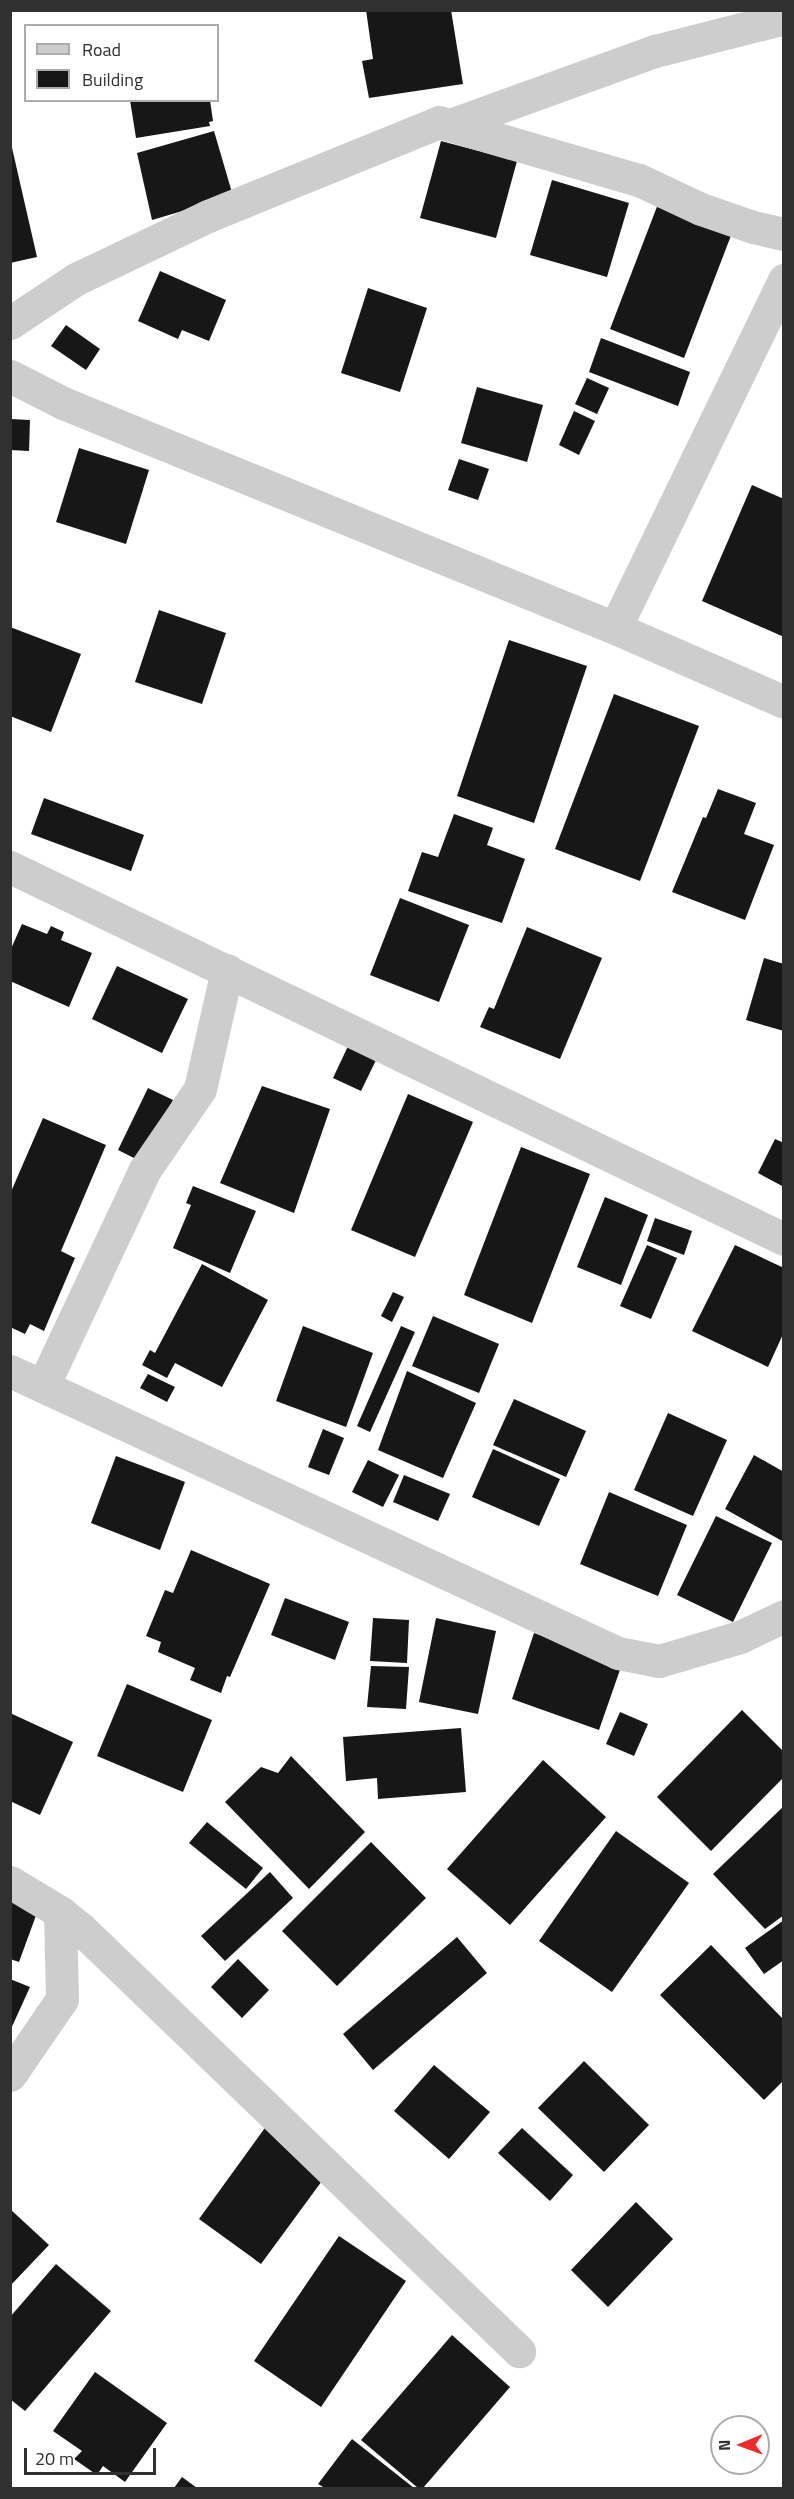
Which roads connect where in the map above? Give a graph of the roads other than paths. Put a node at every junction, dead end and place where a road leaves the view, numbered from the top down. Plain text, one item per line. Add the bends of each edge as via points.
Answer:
1 (783, 18) edge
2 (453, 124) junction
3 (783, 234) edge
4 (783, 280) edge
5 (10, 323) edge
6 (10, 376) edge
7 (615, 628) junction
8 (783, 702) edge
9 (10, 867) edge
10 (227, 970) junction
11 (783, 1239) edge
12 (10, 1371) edge
13 (43, 1386) junction
14 (783, 1616) edge
15 (10, 1882) edge
16 (60, 1912) junction
17 (10, 2074) edge
18 (519, 2351) dead end

1 - 2 street via 655,51
2 - 3 street via 639,180 701,209
2 - 5 street via 439,122 422,127 208,216 76,279
4 - 7 street
6 - 7 street via 63,403
7 - 8 street
9 - 10 street
10 - 11 street
10 - 13 street via 200,1089 144,1171
12 - 13 street
13 - 14 street via 618,1653 659,1661 740,1637
15 - 16 street
16 - 17 street via 62,1999
16 - 18 street

